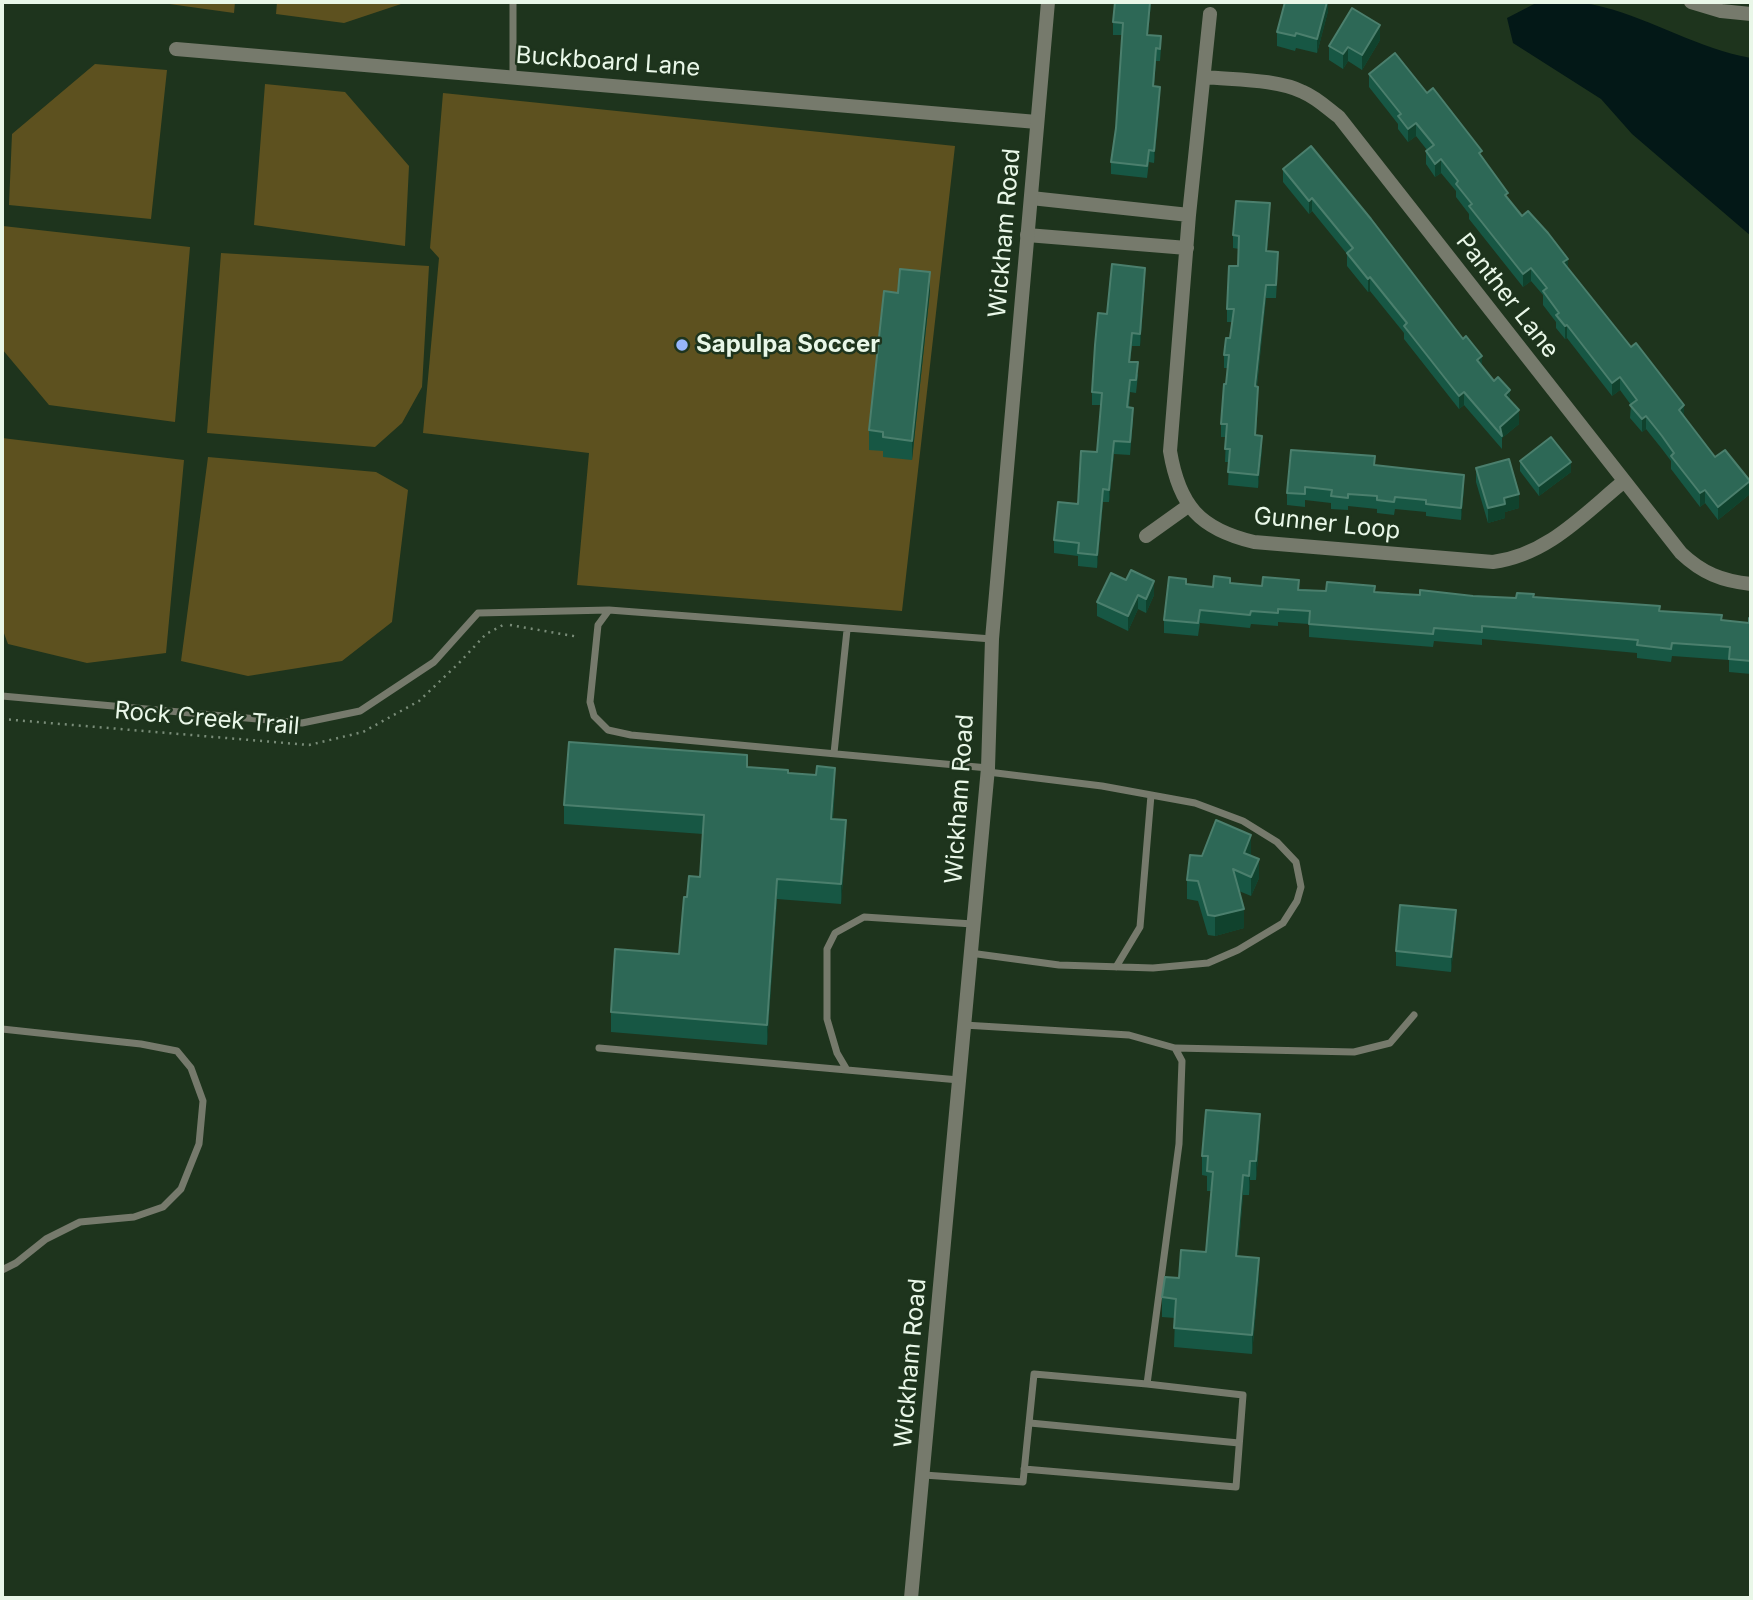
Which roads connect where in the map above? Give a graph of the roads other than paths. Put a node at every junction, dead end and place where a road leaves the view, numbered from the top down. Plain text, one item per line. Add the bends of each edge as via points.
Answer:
1 (513, 2) edge
2 (1048, 2) edge
3 (1691, 2) edge
4 (1751, 13) edge
5 (1210, 14) dead end
6 (176, 49) dead end
7 (1205, 77) junction
8 (513, 78) junction
9 (1037, 122) junction
10 (1031, 198) junction
11 (1189, 215) junction
12 (1027, 235) junction
13 (1187, 248) junction
14 (1623, 482) junction
15 (1188, 506) junction
16 (1146, 536) dead end
17 (1751, 584) edge
18 (609, 610) junction
19 (848, 630) junction
20 (992, 639) junction
21 (2, 696) edge
22 (834, 754) junction
23 (988, 770) junction
24 (1151, 795) junction
25 (973, 924) junction
26 (971, 953) junction
27 (1116, 967) junction
28 (1414, 1015) dead end
29 (964, 1025) junction
30 (2, 1029) edge
31 (599, 1048) dead end
32 (1175, 1048) junction
33 (847, 1070) junction
34 (958, 1080) junction
35 (2, 1270) edge
36 (1147, 1384) junction
37 (1030, 1423) junction
38 (1239, 1443) junction
39 (1024, 1469) junction
40 (924, 1475) junction
41 (911, 1598) edge

1 - 8 lane
2 - 9 street, Wickham Road
3 - 4 street
5 - 7 street, Gunner Loop
6 - 8 street, Buckboard Lane
7 - 11 street, Gunner Loop
7 - 14 street, Panther Lane via 1301,90 1339,117
8 - 9 street, Buckboard Lane
9 - 10 street, Wickham Road
10 - 11 street
10 - 12 street, Wickham Road
11 - 13 street, Gunner Loop
12 - 13 street
12 - 20 street, Wickham Road
13 - 15 street, Gunner Loop via 1170,451 1174,475
14 - 15 street, Gunner Loop via 1550,542 1521,556 1493,562 1254,542 1216,529
14 - 17 street, Panther Lane via 1693,565 1721,579
15 - 16 street
18 - 19 lane
18 - 21 lane via 478,613 434,662 360,711 302,723
18 - 22 lane via 598,625 590,702 594,716 608,730
19 - 20 lane
19 - 22 lane
20 - 23 street, Wickham Road
22 - 23 lane
23 - 24 lane
23 - 25 street, Wickham Road
24 - 27 lane via 1140,927
24 - 27 lane via 1195,803 1242,821 1277,842 1296,862 1301,887 1283,923 1208,963
25 - 26 street, Wickham Road
25 - 33 lane via 864,917 835,933 827,949 827,1019
26 - 27 lane
26 - 29 street, Wickham Road
28 - 32 lane via 1390,1043 1354,1052
29 - 32 lane via 1129,1035
29 - 34 street, Wickham Road
30 - 35 lane via 177,1051 191,1068 203,1101 199,1144 181,1189 163,1207 134,1217 80,1222
31 - 33 lane
32 - 36 lane via 1182,1061 1179,1144
33 - 34 lane
34 - 40 street, Wickham Road
36 - 37 lane via 1034,1374
36 - 38 lane via 1243,1395
37 - 38 lane
37 - 39 lane
38 - 39 lane via 1236,1487
39 - 40 lane via 1023,1482
40 - 41 street, Wickham Road

